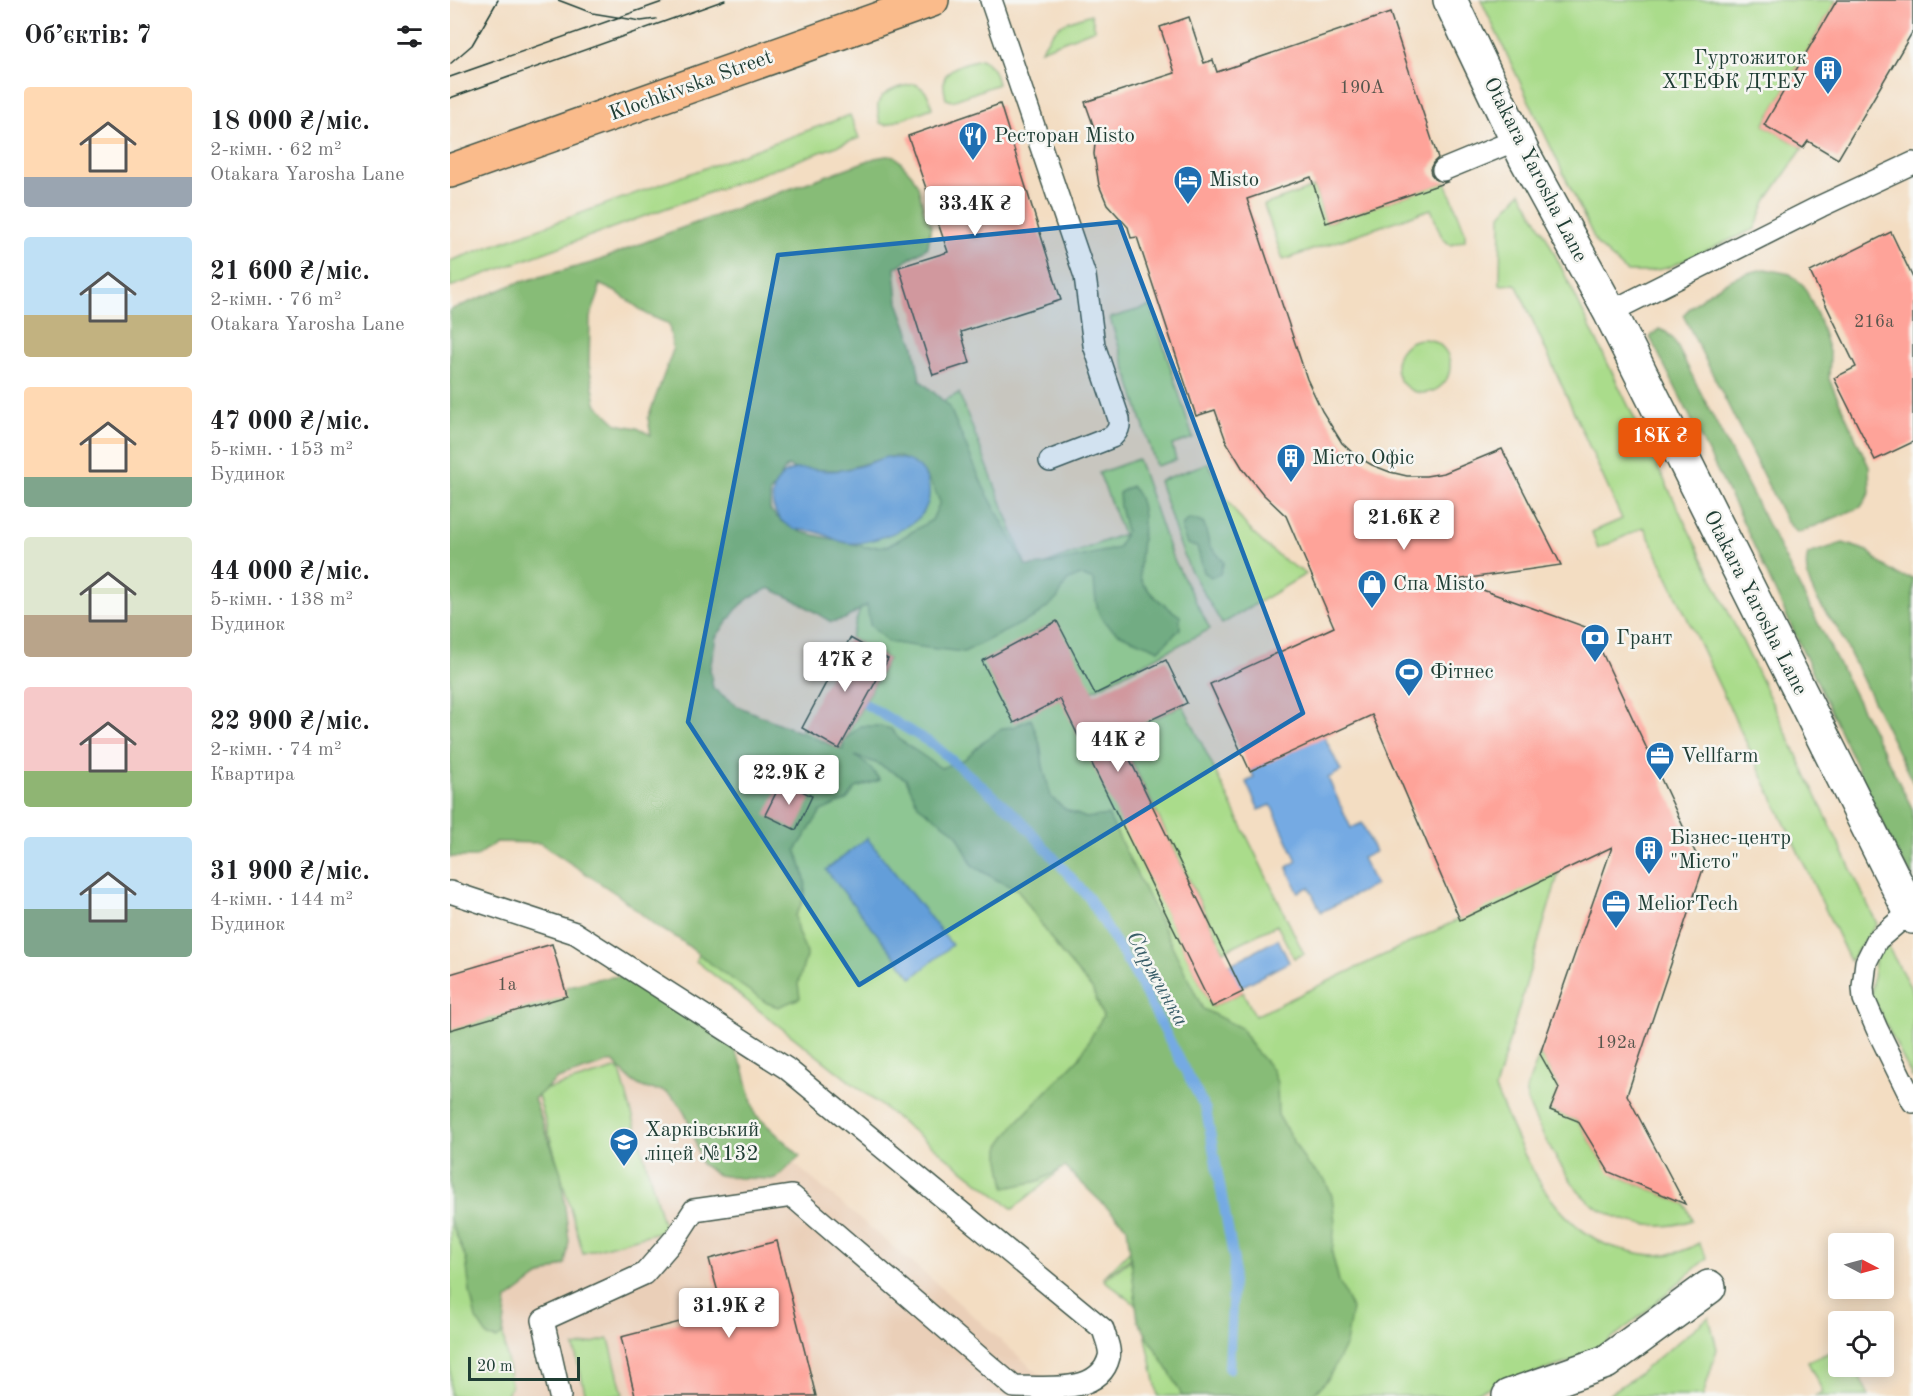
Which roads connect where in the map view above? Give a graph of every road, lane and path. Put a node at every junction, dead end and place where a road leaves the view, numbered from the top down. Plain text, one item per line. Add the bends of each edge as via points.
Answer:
1 (932, 0) edge
2 (991, 0) edge
3 (1450, 0) edge
4 (1516, 140) junction
5 (1913, 163) edge
6 (1443, 170) dead end
7 (450, 171) edge
8 (1610, 312) junction
9 (1050, 461) dead end
10 (450, 892) edge
11 (1912, 915) edge
12 (1913, 1102) edge
13 (1709, 1287) dead end
14 (560, 1396) edge
15 (1509, 1396) edge

1 - 7 main road, Klochkivska Street
2 - 9 lane via 1085,276 1094,345 1120,426 1112,437
3 - 4 street, Otakara Yarosha Lane
4 - 6 lane
4 - 8 street, Otakara Yarosha Lane
5 - 8 lane
8 - 11 street, Otakara Yarosha Lane
10 - 14 lane via 575,933 786,1068 1104,1329 1110,1355 1101,1375 1076,1387 1014,1387 792,1196 694,1210 644,1274 543,1320
11 - 12 lane via 1876,940 1866,962 1863,987 1877,1029
13 - 15 street via 1606,1362

